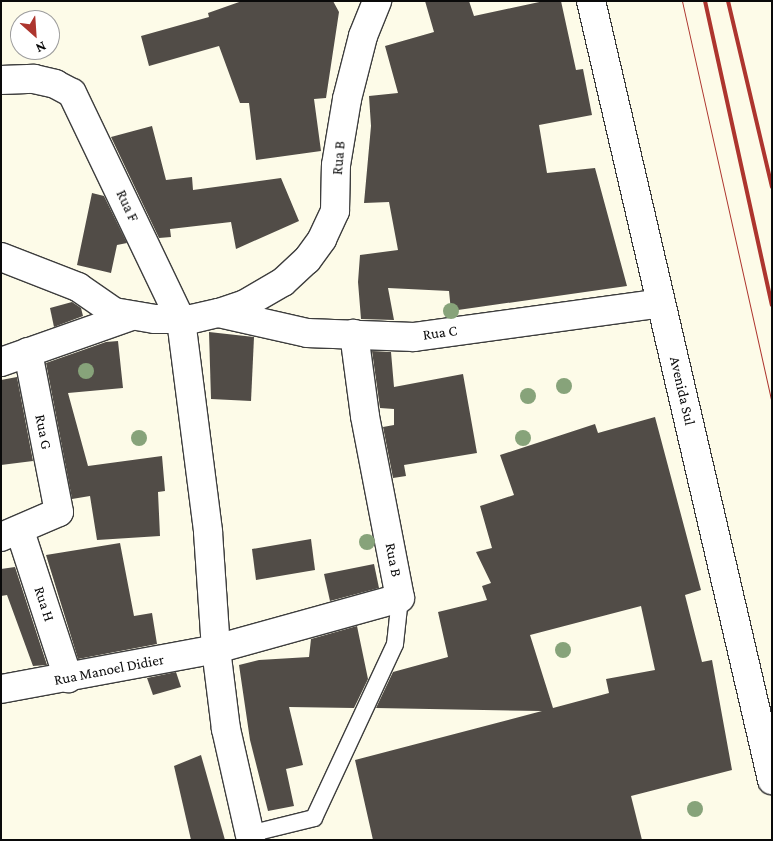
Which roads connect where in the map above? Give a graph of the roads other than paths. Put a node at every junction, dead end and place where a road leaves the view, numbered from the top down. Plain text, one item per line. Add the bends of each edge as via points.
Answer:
1 (377, 1) edge
2 (591, 1) edge
3 (1, 80) edge
4 (1, 257) edge
5 (661, 303) junction
6 (219, 313) junction
7 (129, 317) junction
8 (181, 320) junction
9 (354, 334) junction
10 (28, 352) junction
11 (1, 362) edge
12 (11, 534) edge
13 (400, 598) junction
14 (216, 649) junction
15 (68, 678) junction
16 (1, 689) edge
17 (772, 780) edge
18 (250, 837) edge

1 - 6 street, Rua B via 363,36 347,99 336,165 335,211 322,240 308,260 283,282 245,304
2 - 5 street, Avenida Sul
3 - 8 street, Rua F via 56,84 72,93
4 - 7 street, Rua B via 78,287 114,312
5 - 9 street, Rua C via 414,337
5 - 17 street, Avenida Sul
6 - 8 street, Rua B
6 - 9 street, Rua C via 307,333
7 - 8 street, Rua B
7 - 10 street
8 - 14 street via 208,532
9 - 13 street, Rua B via 364,416
10 - 11 street
10 - 12 street, Rua G via 59,512
12 - 15 street, Rua H
13 - 14 street, Rua B
13 - 18 lane via 395,644 314,818
14 - 15 street, Rua Manoel Didier
14 - 18 street via 226,729
15 - 16 street, Rua Manoel Didier

